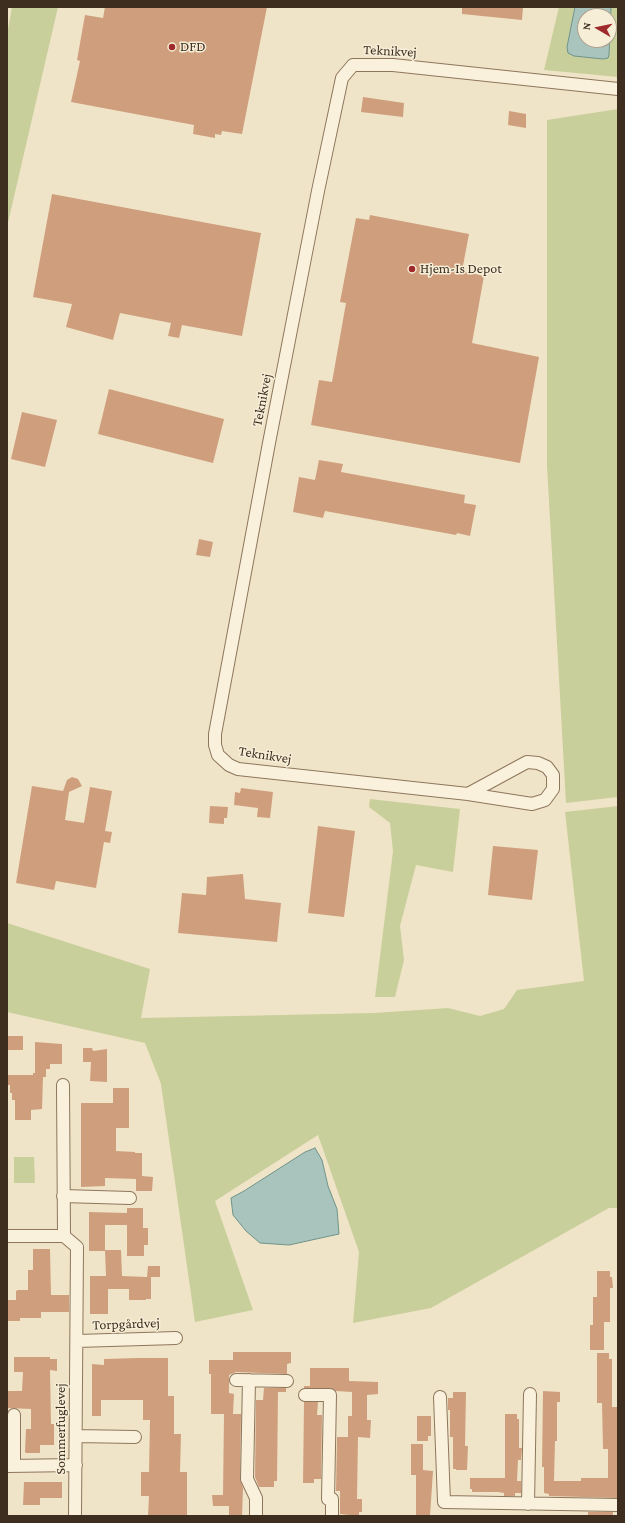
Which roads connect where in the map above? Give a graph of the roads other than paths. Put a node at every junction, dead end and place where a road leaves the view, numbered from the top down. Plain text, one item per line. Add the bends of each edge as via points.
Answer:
1 (618, 89) edge
2 (468, 794) junction
3 (63, 1085) dead end
4 (64, 1196) junction
5 (130, 1198) dead end
6 (7, 1236) edge
7 (64, 1236) junction
8 (176, 1338) dead end
9 (76, 1341) junction
10 (236, 1380) dead end
11 (249, 1380) junction
12 (287, 1381) dead end
13 (530, 1394) dead end
14 (305, 1395) dead end
15 (440, 1397) dead end
16 (14, 1415) dead end
17 (76, 1436) junction
18 (134, 1437) dead end
19 (76, 1465) junction
20 (11, 1466) edge
21 (528, 1504) junction
22 (618, 1506) edge
23 (75, 1516) edge
24 (256, 1516) edge
25 (332, 1516) edge

1 - 2 street, Teknikvej via 393,65 354,65 342,78 269,443 215,745 218,755 238,769
2 - 2 street, Teknikvej via 526,762 547,766 553,775 553,789 545,800 532,804
3 - 4 street
4 - 5 street
4 - 7 street
6 - 7 street
7 - 9 street, Sommerfuglevej via 77,1247
8 - 9 street, Torpgårdvej
9 - 17 street, Sommerfuglevej
10 - 11 street
11 - 12 street
11 - 24 street via 247,1479 256,1498
13 - 21 street
14 - 25 street via 330,1395 328,1499 332,1499
15 - 21 street via 444,1502
16 - 20 street
17 - 18 street
17 - 19 street, Sommerfuglevej
19 - 20 street
19 - 23 street, Sommerfuglevej
21 - 22 street

